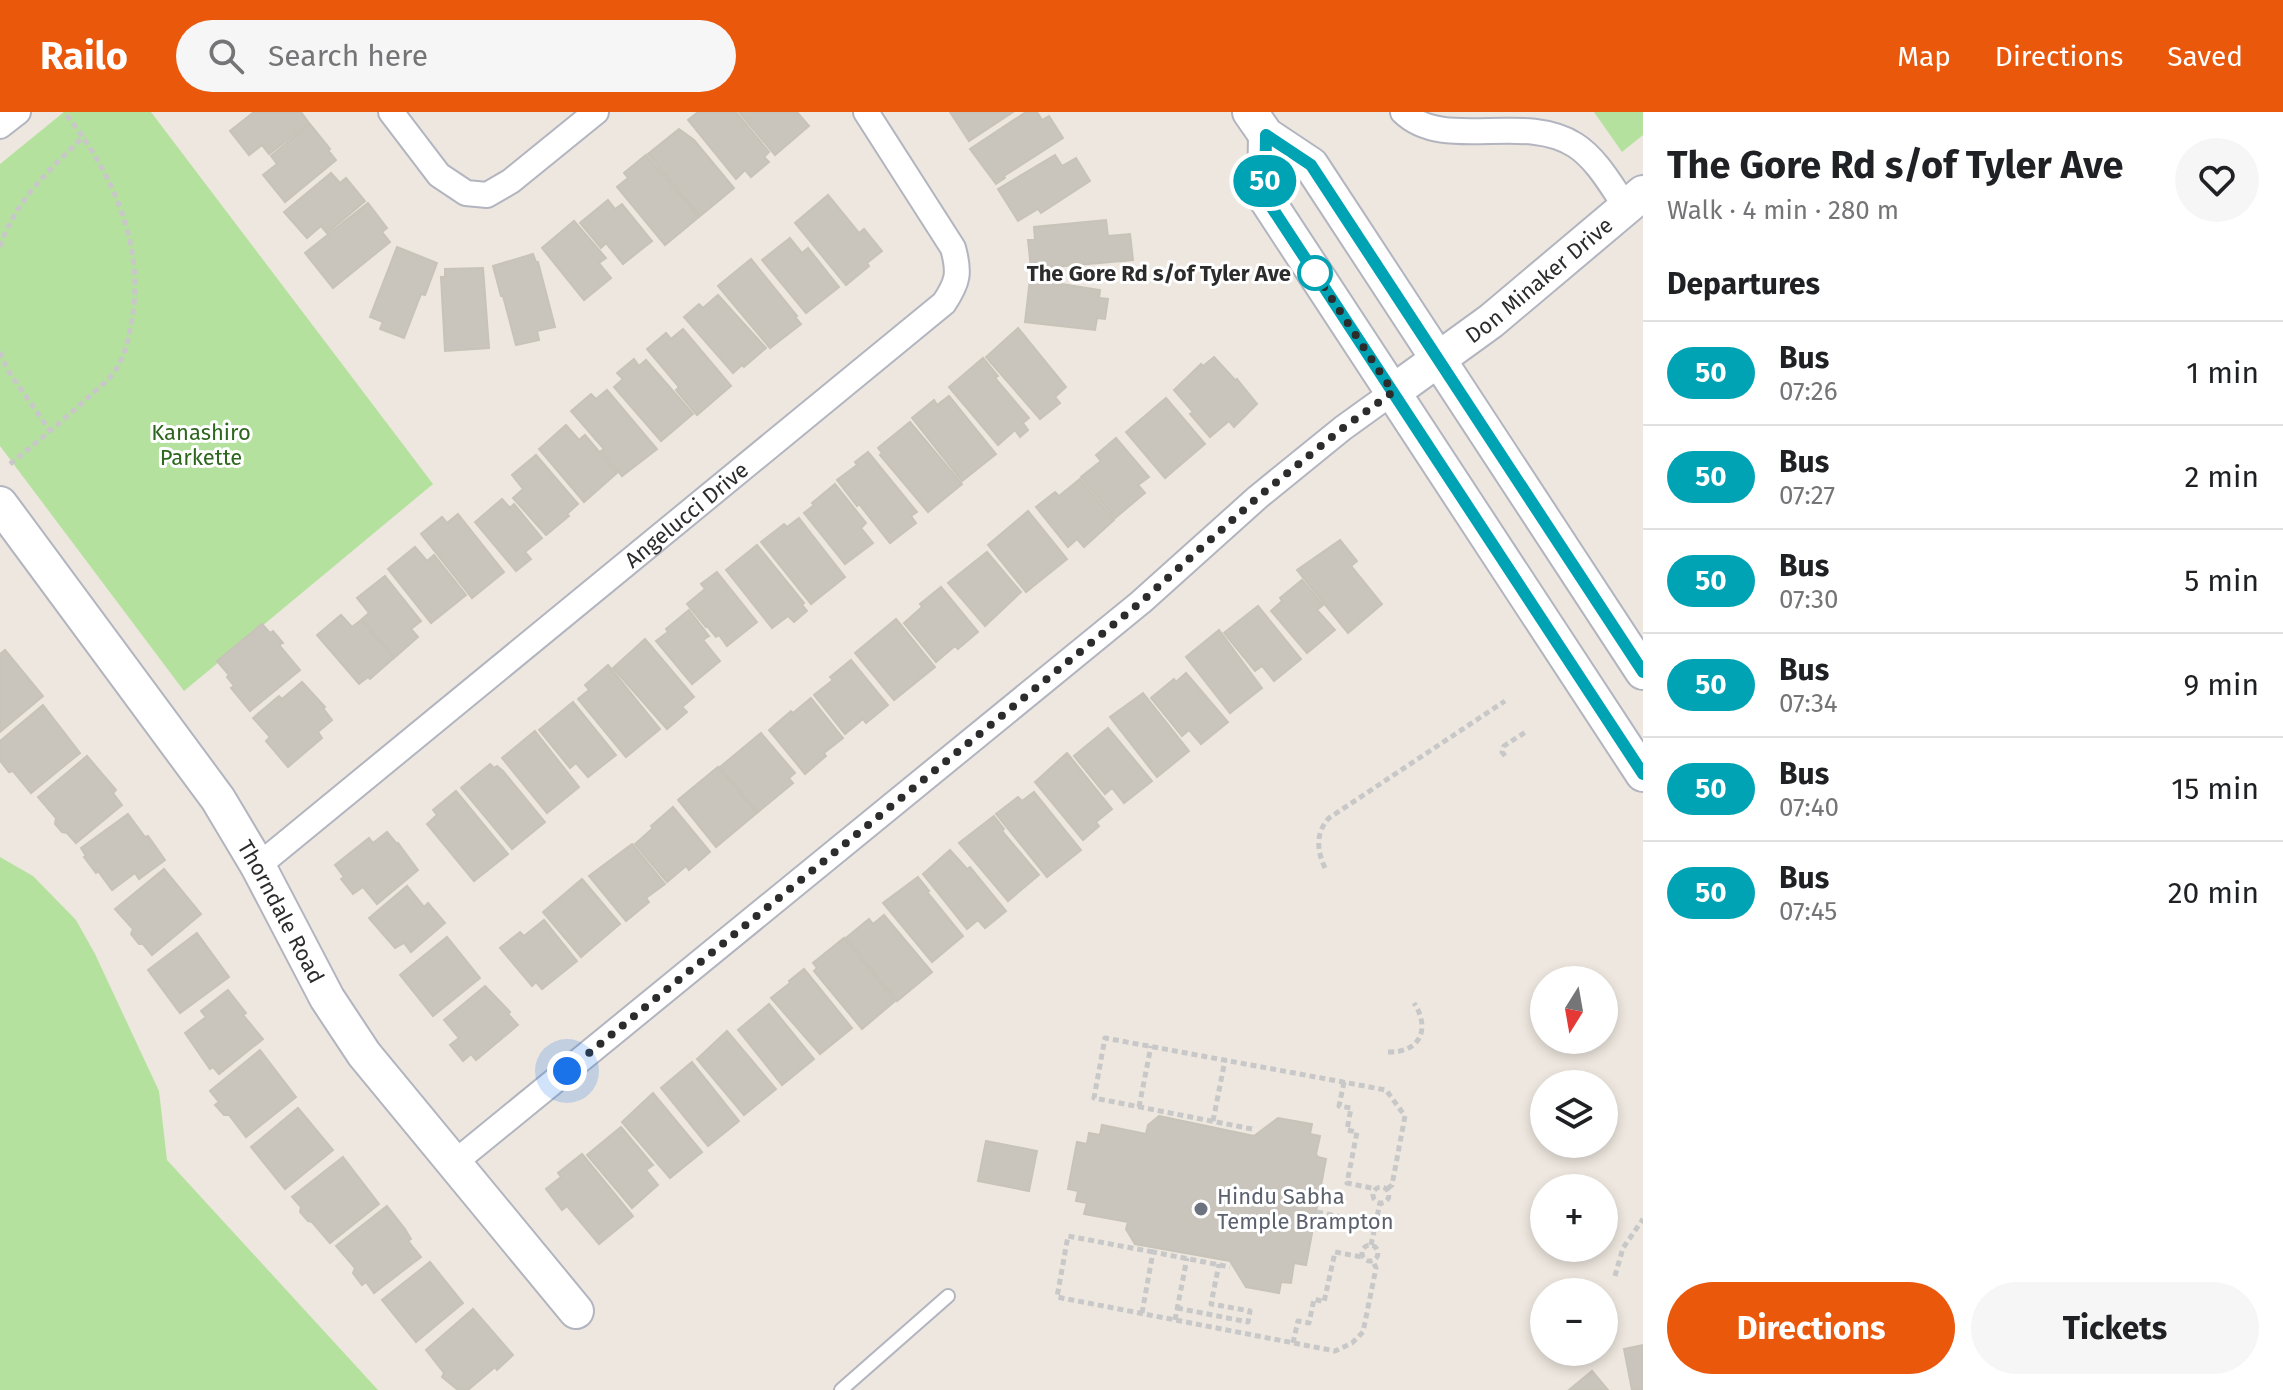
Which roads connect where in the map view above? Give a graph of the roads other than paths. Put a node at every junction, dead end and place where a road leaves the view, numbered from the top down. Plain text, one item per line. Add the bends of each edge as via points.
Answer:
1 (18, 112) edge
2 (391, 112) edge
3 (596, 112) edge
4 (866, 112) edge
5 (1403, 112) edge
6 (1258, 124) edge
7 (0, 126) edge
8 (1635, 200) edge
9 (1438, 360) junction
10 (1393, 392) junction
11 (0, 504) edge
12 (1643, 672) edge
13 (1643, 774) edge
14 (258, 866) junction
15 (454, 1163) junction
16 (948, 1296) dead end
17 (576, 1311) dead end
18 (841, 1390) edge

1 - 7 street
2 - 3 street via 439,175 466,193 487,195
4 - 14 street, Angelucci Drive via 953,248 959,268 944,303
5 - 8 street via 1438,131 1552,134 1577,146
6 - 9 main road via 1311,165
6 - 10 main road via 1265,197
8 - 9 main road, Don Minaker Drive
9 - 10 main road, Don Minaker Drive
9 - 12 main road
10 - 13 main road
10 - 15 street via 1283,477 1141,602
11 - 14 main road, Thorndale Road via 218,799
14 - 15 main road, Thorndale Road via 327,998
15 - 17 main road, Thorndale Road
16 - 18 lane

